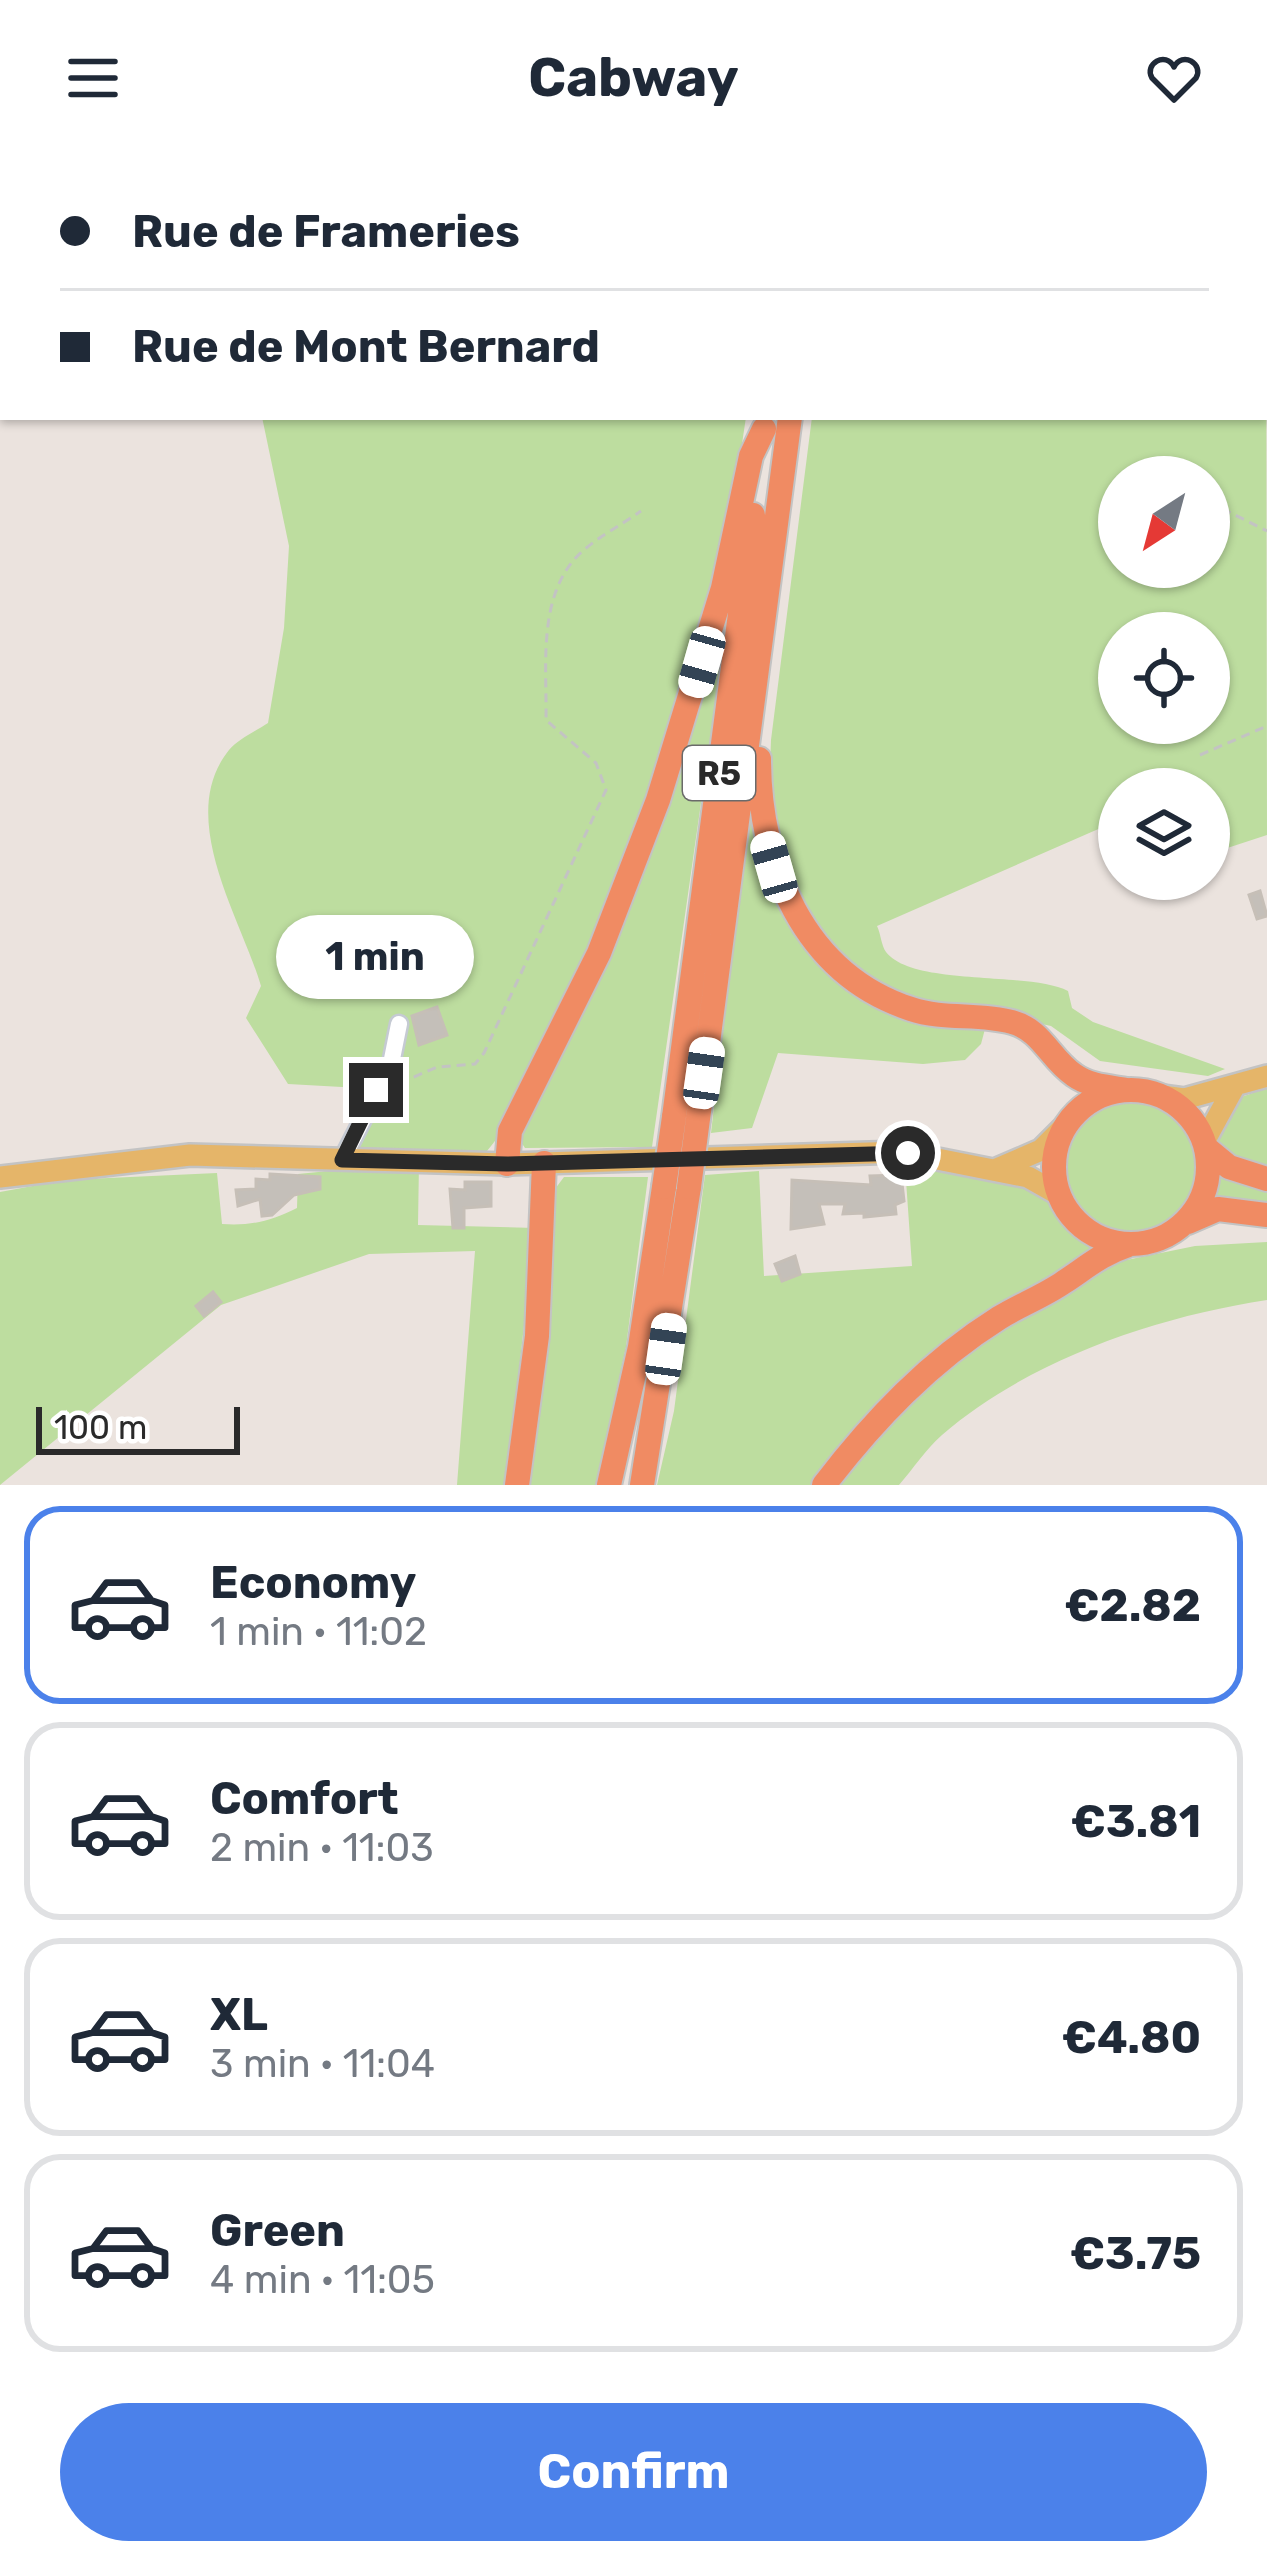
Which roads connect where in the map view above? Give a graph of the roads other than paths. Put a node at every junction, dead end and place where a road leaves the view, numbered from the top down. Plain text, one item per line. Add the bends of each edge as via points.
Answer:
1 (790, 420) edge
2 (765, 423) edge
3 (752, 707) junction
4 (399, 1024) dead end
5 (1267, 1076) edge
6 (1233, 1089) junction
7 (1127, 1090) junction
8 (1162, 1096) junction
9 (686, 1118) junction
10 (1066, 1125) junction
11 (1205, 1145) junction
12 (342, 1160) junction
13 (544, 1163) junction
14 (507, 1164) junction
15 (995, 1169) junction
16 (0, 1177) edge
17 (1267, 1179) edge
18 (676, 1187) junction
19 (1058, 1194) junction
20 (1267, 1215) edge
21 (1186, 1223) junction
22 (1128, 1245) junction
23 (518, 1485) edge
24 (610, 1485) edge
25 (642, 1485) edge
26 (824, 1485) edge

1 - 3 highway, R5
2 - 9 highway, R5
2 - 14 highway via 658,800 591,971 510,1131
3 - 7 highway via 769,848 786,897 821,950 876,994 950,1018 1011,1022 1044,1041 1074,1075
3 - 9 highway, R5
4 - 12 street via 392,1064
5 - 6 main road
6 - 8 main road via 1184,1100
6 - 11 main road
7 - 8 highway
7 - 10 highway via 1092,1100
8 - 11 highway via 1188,1114
9 - 18 highway, R5, bridge
10 - 15 main road via 1041,1150
10 - 19 highway via 1053,1166
11 - 17 highway via 1229,1167
11 - 21 highway via 1203,1196
12 - 14 main road
12 - 16 main road via 190,1155
13 - 14 main road
13 - 15 main road via 902,1152
13 - 23 highway via 537,1336
15 - 19 main road
18 - 24 highway, R5
18 - 25 highway, R5
19 - 22 highway via 1085,1230
20 - 21 highway via 1218,1209
21 - 22 highway via 1159,1240
22 - 26 highway via 1096,1256 926,1372

